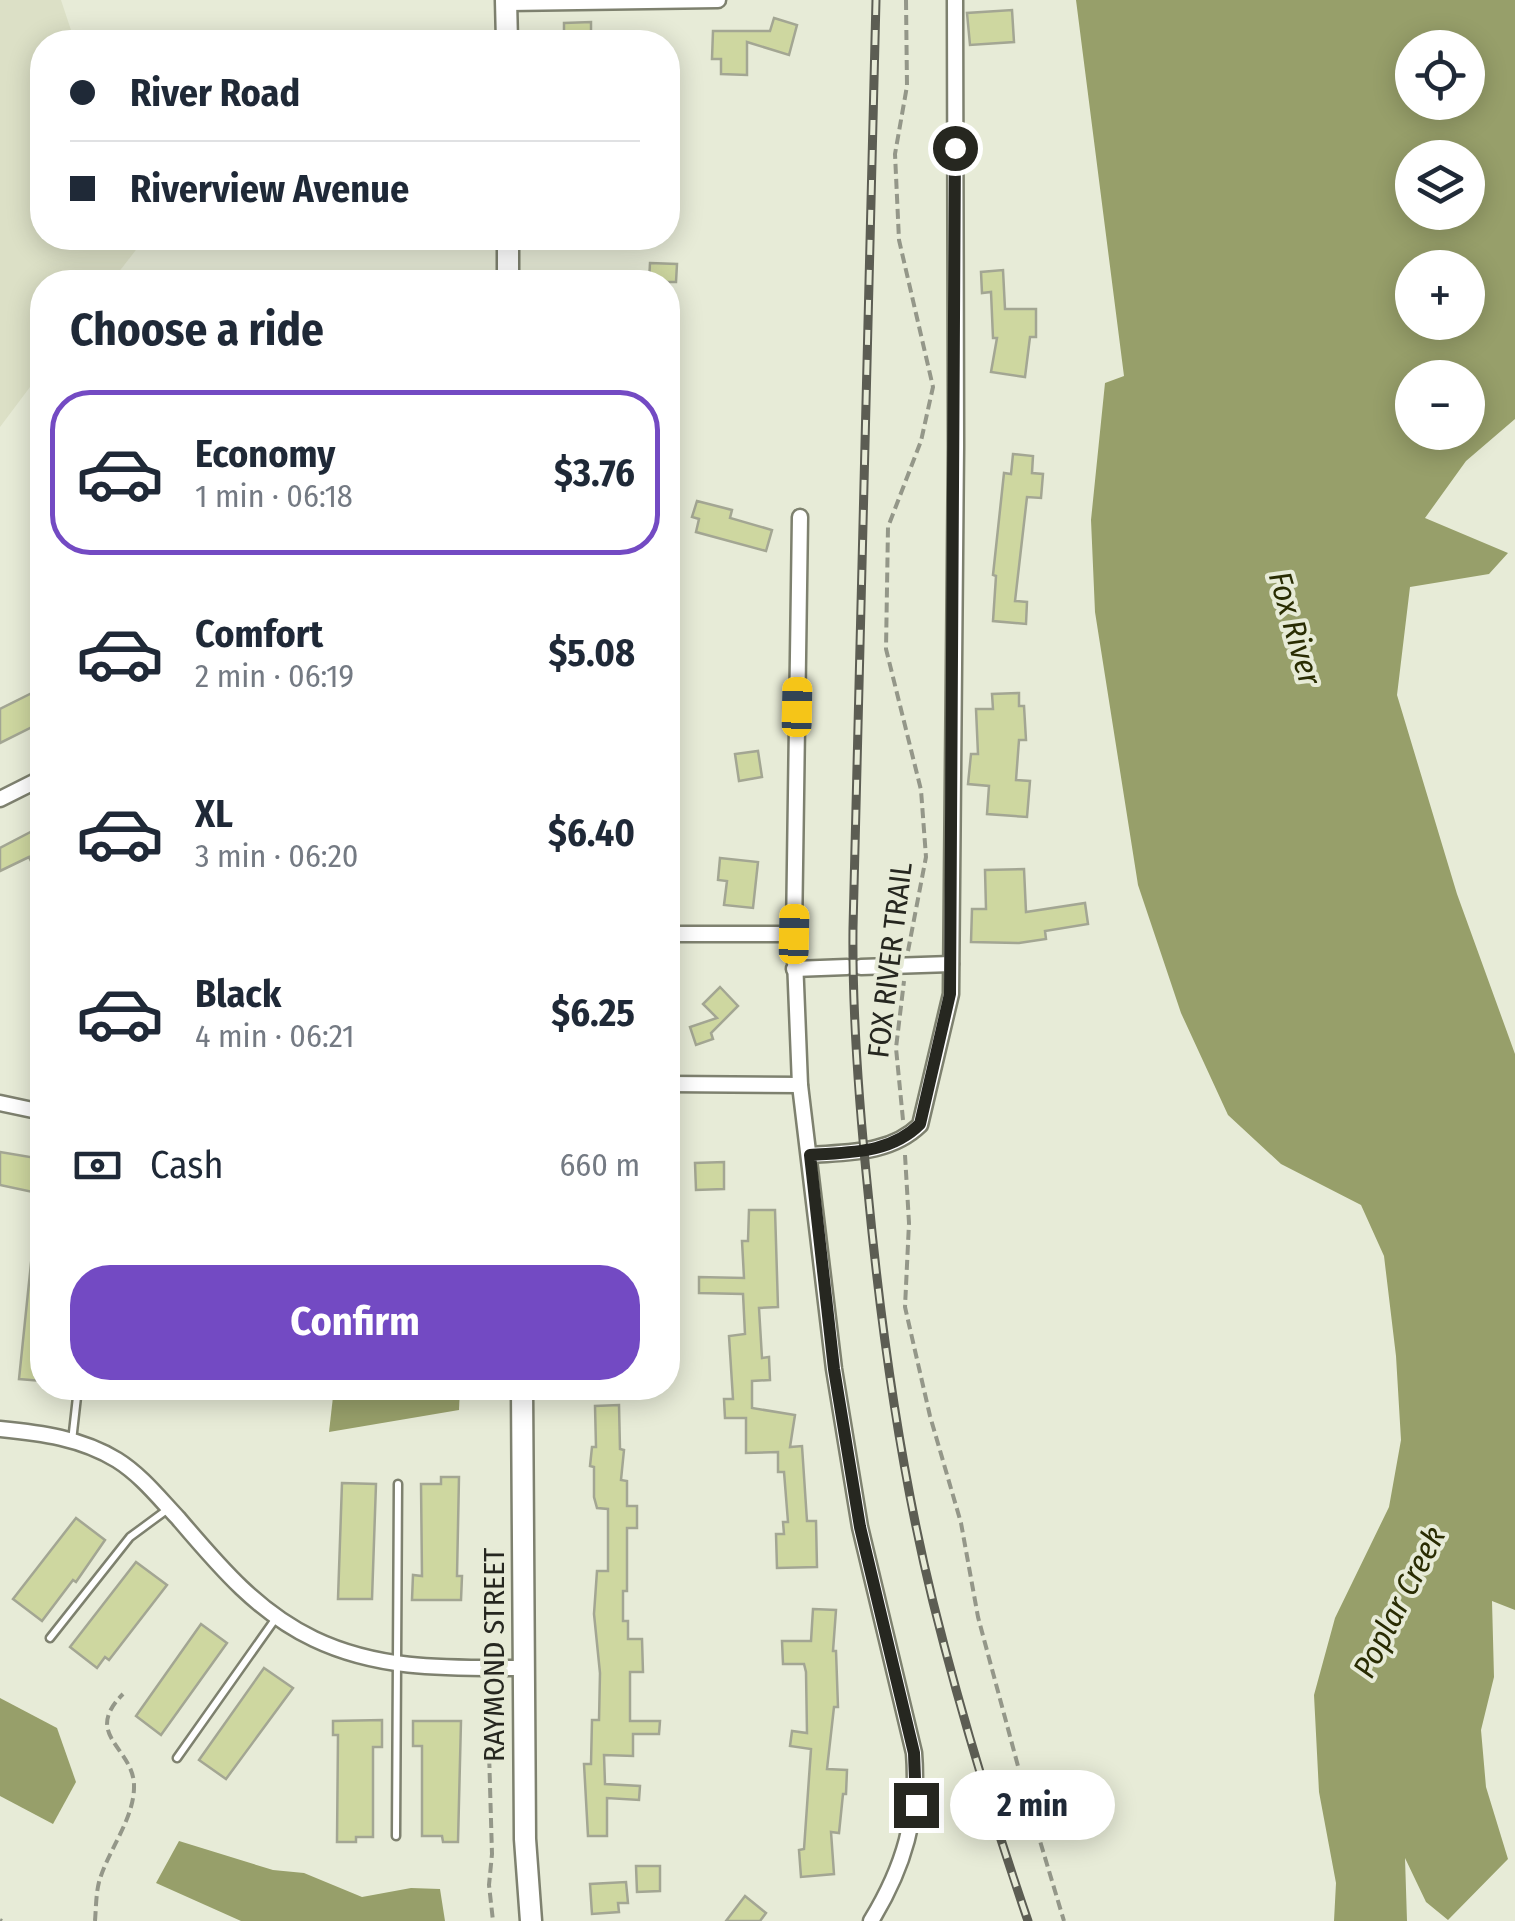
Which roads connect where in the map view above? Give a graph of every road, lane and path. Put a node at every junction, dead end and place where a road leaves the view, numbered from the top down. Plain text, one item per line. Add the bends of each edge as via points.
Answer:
1 (718, 0) edge
2 (906, 0) edge
3 (954, 0) edge
4 (506, 2) edge
5 (506, 30) edge
6 (800, 518) dead end
7 (30, 784) edge
8 (0, 798) edge
9 (680, 934) edge
10 (794, 934) junction
11 (951, 964) junction
12 (906, 965) junction
13 (794, 968) junction
14 (680, 1084) edge
15 (800, 1084) junction
16 (0, 1103) edge
17 (30, 1109) edge
18 (904, 1140) junction
19 (810, 1155) junction
20 (77, 1400) edge
21 (522, 1400) edge
22 (0, 1429) edge
23 (72, 1440) junction
24 (398, 1484) dead end
25 (169, 1508) junction
26 (277, 1617) junction
27 (50, 1638) dead end
28 (397, 1664) junction
29 (486, 1668) junction
30 (524, 1668) junction
31 (123, 1694) dead end
32 (177, 1758) dead end
33 (396, 1836) dead end
34 (95, 1921) edge
35 (492, 1921) edge
36 (530, 1921) edge
37 (871, 1921) edge
38 (1064, 1921) edge

1 - 4 street
2 - 12 path, FOX RIVER TRAIL via 908,86 896,154 899,240 933,387 922,440 888,526 886,649 922,790 926,857
3 - 11 street
4 - 5 street
6 - 10 street
7 - 8 street
9 - 10 street
10 - 13 street
11 - 12 street
11 - 18 street via 920,1124
12 - 13 street
12 - 18 path, FOX RIVER TRAIL via 896,1048
13 - 15 street
14 - 15 street
15 - 19 street
16 - 17 street
18 - 19 street
18 - 38 path, FOX RIVER TRAIL via 905,1307 961,1522 978,1617
19 - 37 street via 828,1332 857,1507 917,1788 902,1862
20 - 23 lane
21 - 30 street, RAYMOND STREET
22 - 23 street
23 - 25 street via 132,1471
24 - 28 lane
25 - 26 street via 235,1584
25 - 27 lane via 130,1537
26 - 28 street via 336,1649
26 - 32 lane
28 - 29 street
28 - 33 lane
29 - 30 street
29 - 35 path
30 - 36 street, RAYMOND STREET
31 - 34 path via 107,1720 134,1786 99,1883

